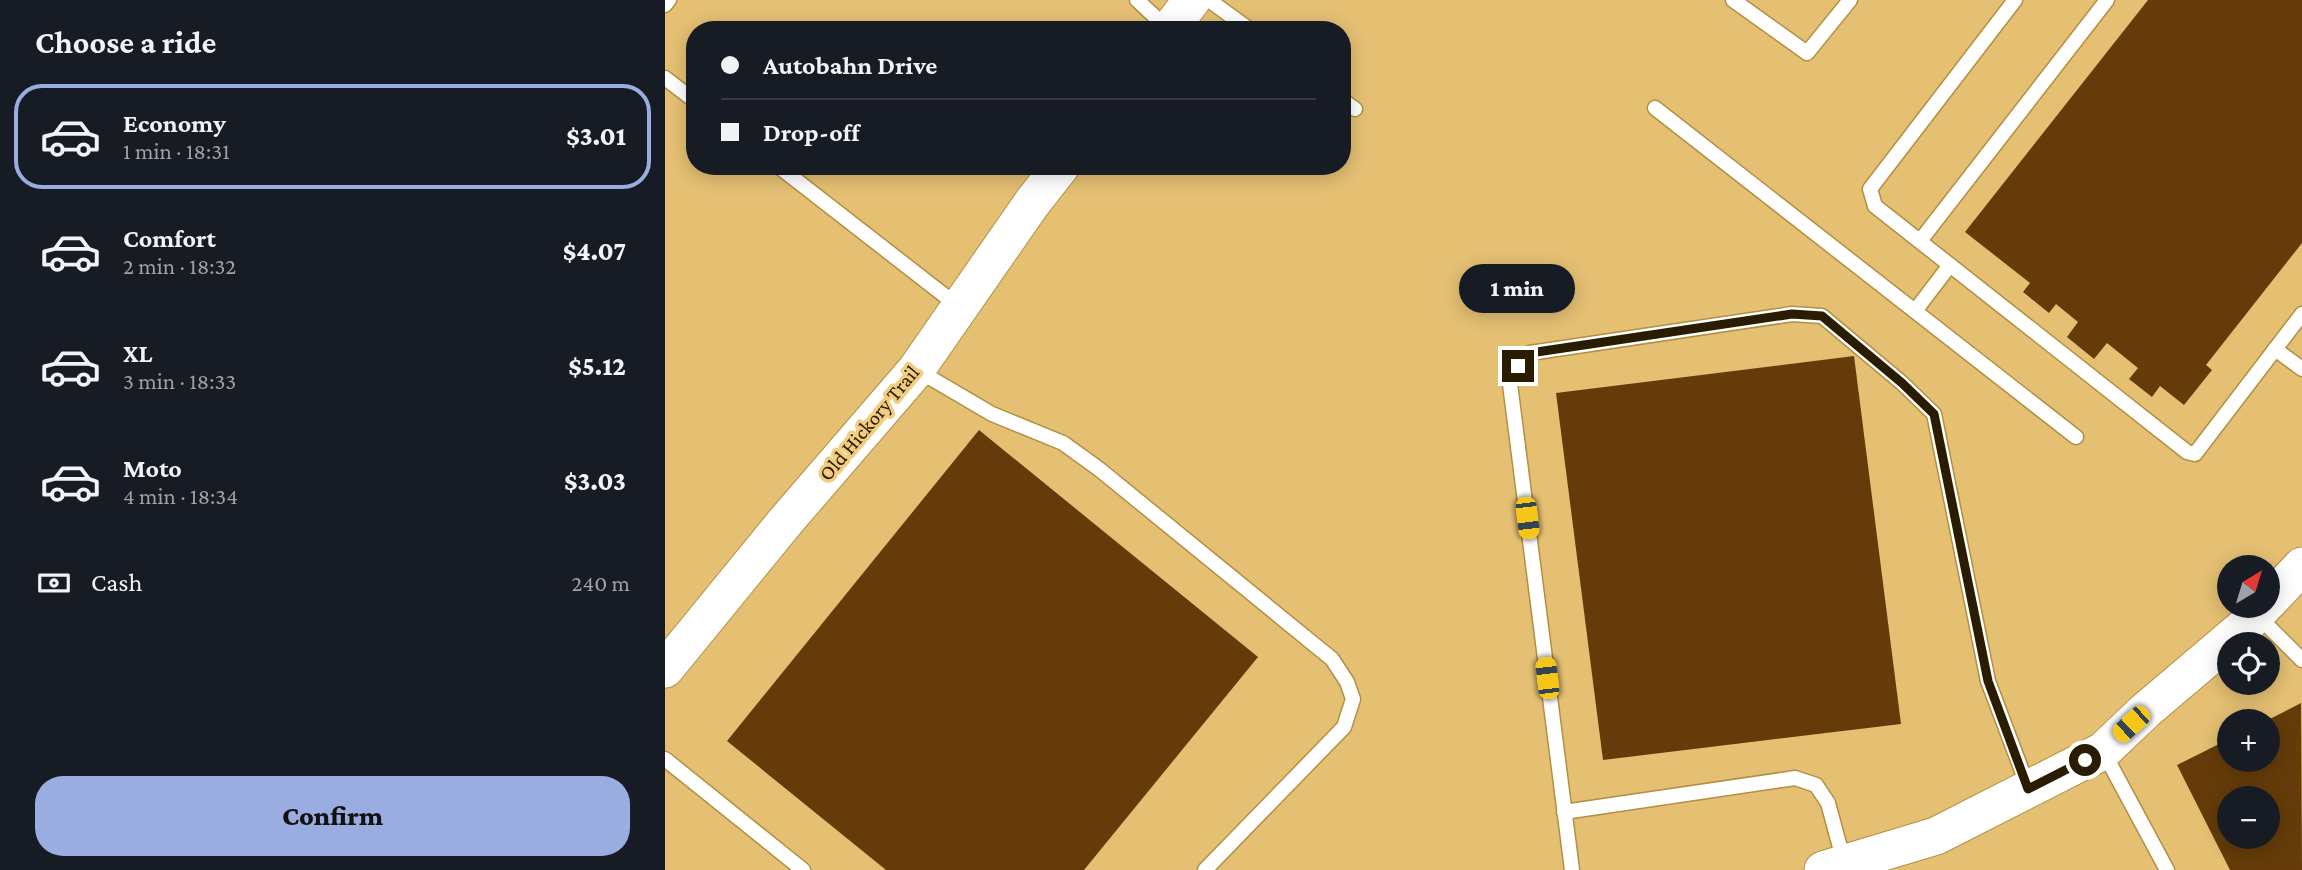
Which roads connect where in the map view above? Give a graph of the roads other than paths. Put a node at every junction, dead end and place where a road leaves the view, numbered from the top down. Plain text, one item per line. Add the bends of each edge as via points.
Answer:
1 (669, 0) edge
2 (1137, 0) edge
3 (1192, 0) edge
4 (1209, 0) edge
5 (1733, 0) edge
6 (1850, 0) edge
7 (2015, 0) edge
8 (2107, 0) edge
9 (665, 5) edge
10 (1159, 21) edge
11 (1176, 21) edge
12 (1238, 21) edge
13 (665, 78) edge
14 (686, 94) edge
15 (1351, 106) edge
16 (1655, 108) dead end
17 (1355, 109) dead end
18 (790, 175) edge
19 (1054, 175) edge
20 (1920, 241) junction
21 (1950, 265) junction
22 (958, 306) junction
23 (1915, 311) junction
24 (2302, 314) edge
25 (2275, 349) junction
26 (2302, 369) edge
27 (916, 370) junction
28 (2076, 437) dead end
29 (2300, 574) edge
30 (2280, 592) edge
31 (2251, 618) edge
32 (2271, 618) edge
33 (2302, 660) edge
34 (665, 669) edge
35 (2103, 751) junction
36 (665, 759) edge
37 (2028, 789) junction
38 (1565, 812) junction
39 (1834, 867) edge
40 (1213, 868) edge
41 (803, 870) edge
42 (1572, 870) edge
43 (2167, 870) edge

1 - 9 lane
2 - 10 lane
3 - 11 street
4 - 12 lane
5 - 6 lane via 1807,53
7 - 20 lane via 1870,188 1875,206
8 - 20 lane
13 - 14 lane
15 - 17 lane
16 - 23 lane
18 - 22 lane
19 - 22 street, Old Hickory Trail
20 - 21 lane
21 - 23 lane
21 - 25 lane via 2187,452 2195,454
22 - 27 street, Old Hickory Trail
23 - 28 lane
24 - 25 lane
25 - 26 lane
27 - 34 street, Old Hickory Trail
27 - 40 lane via 992,414 1063,443 1332,659 1347,681 1353,699 1344,727
29 - 30 street
31 - 35 street
32 - 33 lane
35 - 37 street
35 - 43 lane
36 - 41 lane
37 - 38 lane via 1988,681 1934,414 1822,316 1792,314 1530,353 1518,366 1510,384
37 - 39 street via 1935,836
38 - 39 lane via 1795,778 1816,785 1828,803
38 - 42 lane

